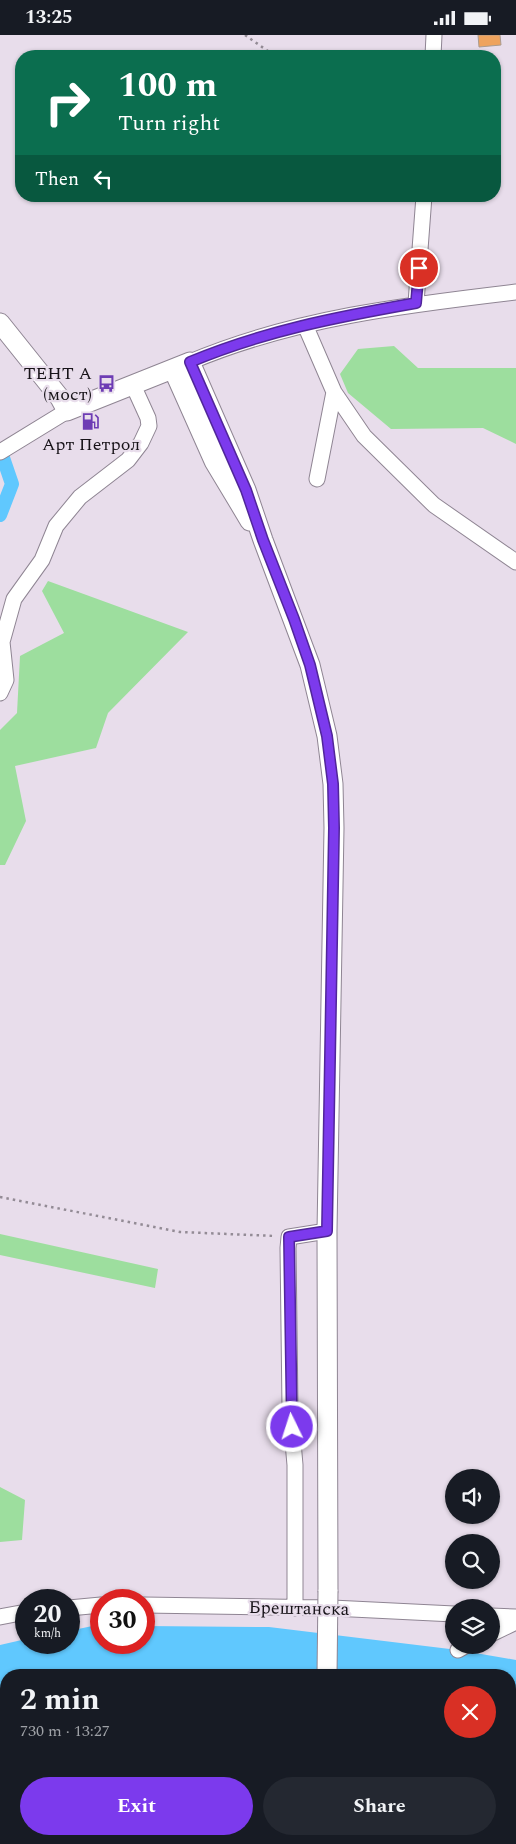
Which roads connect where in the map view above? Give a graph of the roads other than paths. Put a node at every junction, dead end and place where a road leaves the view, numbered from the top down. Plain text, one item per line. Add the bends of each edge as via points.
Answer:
1 (434, 35) edge
2 (433, 50) edge
3 (424, 202) edge
4 (516, 292) edge
5 (416, 303) junction
6 (0, 323) edge
7 (305, 325) junction
8 (190, 362) junction
9 (173, 369) junction
10 (133, 385) junction
11 (334, 392) junction
12 (67, 411) junction
13 (0, 452) edge
14 (317, 479) dead end
15 (263, 540) junction
16 (516, 561) edge
17 (0, 693) edge
18 (327, 1231) junction
19 (155, 1605) edge
20 (295, 1608) junction
21 (15, 1614) edge
22 (445, 1614) edge
23 (500, 1616) edge
24 (0, 1617) edge
25 (516, 1617) edge
26 (516, 1622) edge
27 (500, 1630) edge
28 (327, 1669) edge

1 - 2 street
3 - 5 street
4 - 5 street
5 - 7 street
6 - 12 main road via 56,392
7 - 8 street via 247,339
7 - 11 street
8 - 9 main road
8 - 15 main road via 246,490
9 - 10 main road
9 - 15 main road via 214,461
10 - 12 main road
10 - 17 street via 149,426 128,459 80,497 56,526 42,560 14,599 2,642 6,680
11 - 14 street
11 - 16 street via 364,436 434,505
12 - 13 street
15 - 18 main road via 310,665 327,736 333,784 334,916
18 - 20 street via 289,1237
18 - 28 main road, bridge
19 - 20 street, Брештанска
20 - 22 street, Брештанска
21 - 24 street
23 - 25 street
26 - 27 street

